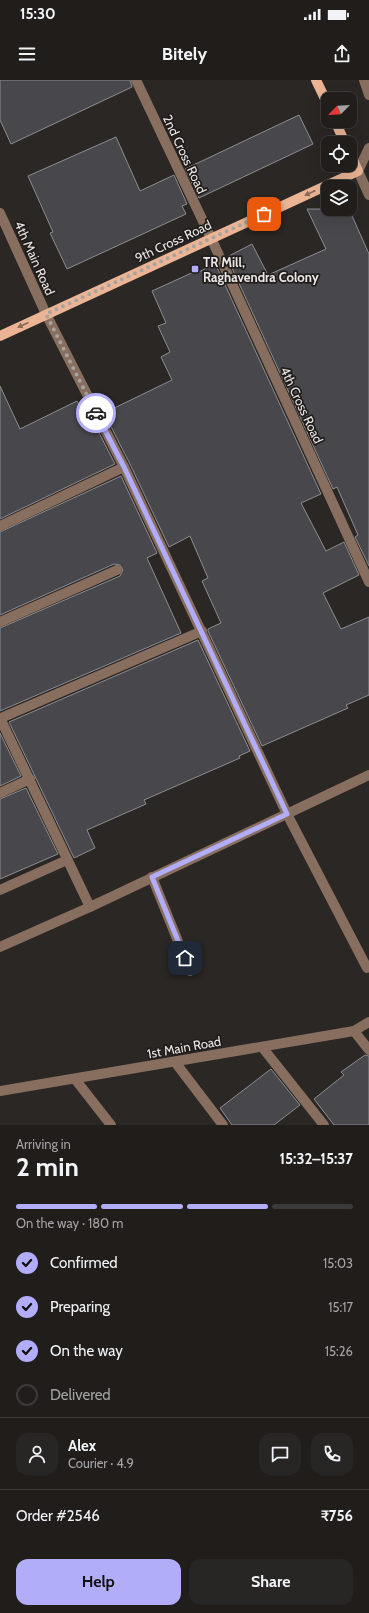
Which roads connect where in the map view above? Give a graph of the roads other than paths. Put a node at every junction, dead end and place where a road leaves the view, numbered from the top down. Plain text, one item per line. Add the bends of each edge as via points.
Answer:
1 (136, 80) edge
2 (316, 80) edge
3 (364, 80) edge
4 (322, 92) edge
5 (369, 95) edge
6 (369, 148) edge
7 (358, 171) junction
8 (369, 176) edge
9 (369, 195) edge
10 (0, 213) edge
11 (211, 238) junction
12 (46, 314) junction
13 (0, 336) edge
14 (124, 467) junction
15 (0, 526) edge
16 (116, 570) dead end
17 (369, 582) edge
18 (0, 622) edge
19 (202, 631) junction
20 (1, 718) edge
21 (369, 775) edge
22 (30, 779) junction
23 (0, 793) edge
24 (287, 814) junction
25 (67, 860) junction
26 (152, 877) junction
27 (0, 890) edge
28 (90, 907) junction
29 (0, 947) edge
30 (367, 968) dead end
31 (190, 971) dead end
32 (369, 1022) edge
33 (354, 1031) junction
34 (262, 1047) junction
35 (369, 1050) edge
36 (175, 1062) junction
37 (75, 1079) junction
38 (0, 1091) edge
39 (111, 1125) edge
40 (223, 1125) edge
41 (324, 1125) edge

1 - 11 street, 2nd Cross Road
2 - 4 main road
3 - 5 street
6 - 7 street
7 - 8 street
7 - 9 street
7 -> 11 main road, 9th Cross Road
10 - 12 street, 4th Main Road
11 - 12 main road, 9th Cross Road
11 - 17 street, 4th Cross Road
12 -> 13 main road, 9th Cross Road
12 - 14 street, 4th Main Road
14 - 15 street
14 - 19 street, 4th Main Road
16 - 18 street
19 - 20 street
19 - 24 street, 4th Main Road
20 - 22 street
21 - 24 street
22 - 23 street
22 - 25 street
24 - 26 street
24 - 30 street, 4th Main Road
25 - 27 street
25 - 28 street
26 - 28 street
26 - 31 street
28 - 29 street
32 - 33 street, 1st Main Road
33 - 34 street, 1st Main Road
33 - 35 street
34 - 36 street, 1st Main Road
34 - 41 street
36 - 37 street, 1st Main Road
36 - 40 street
37 - 38 street, 1st Main Road
37 - 39 street

